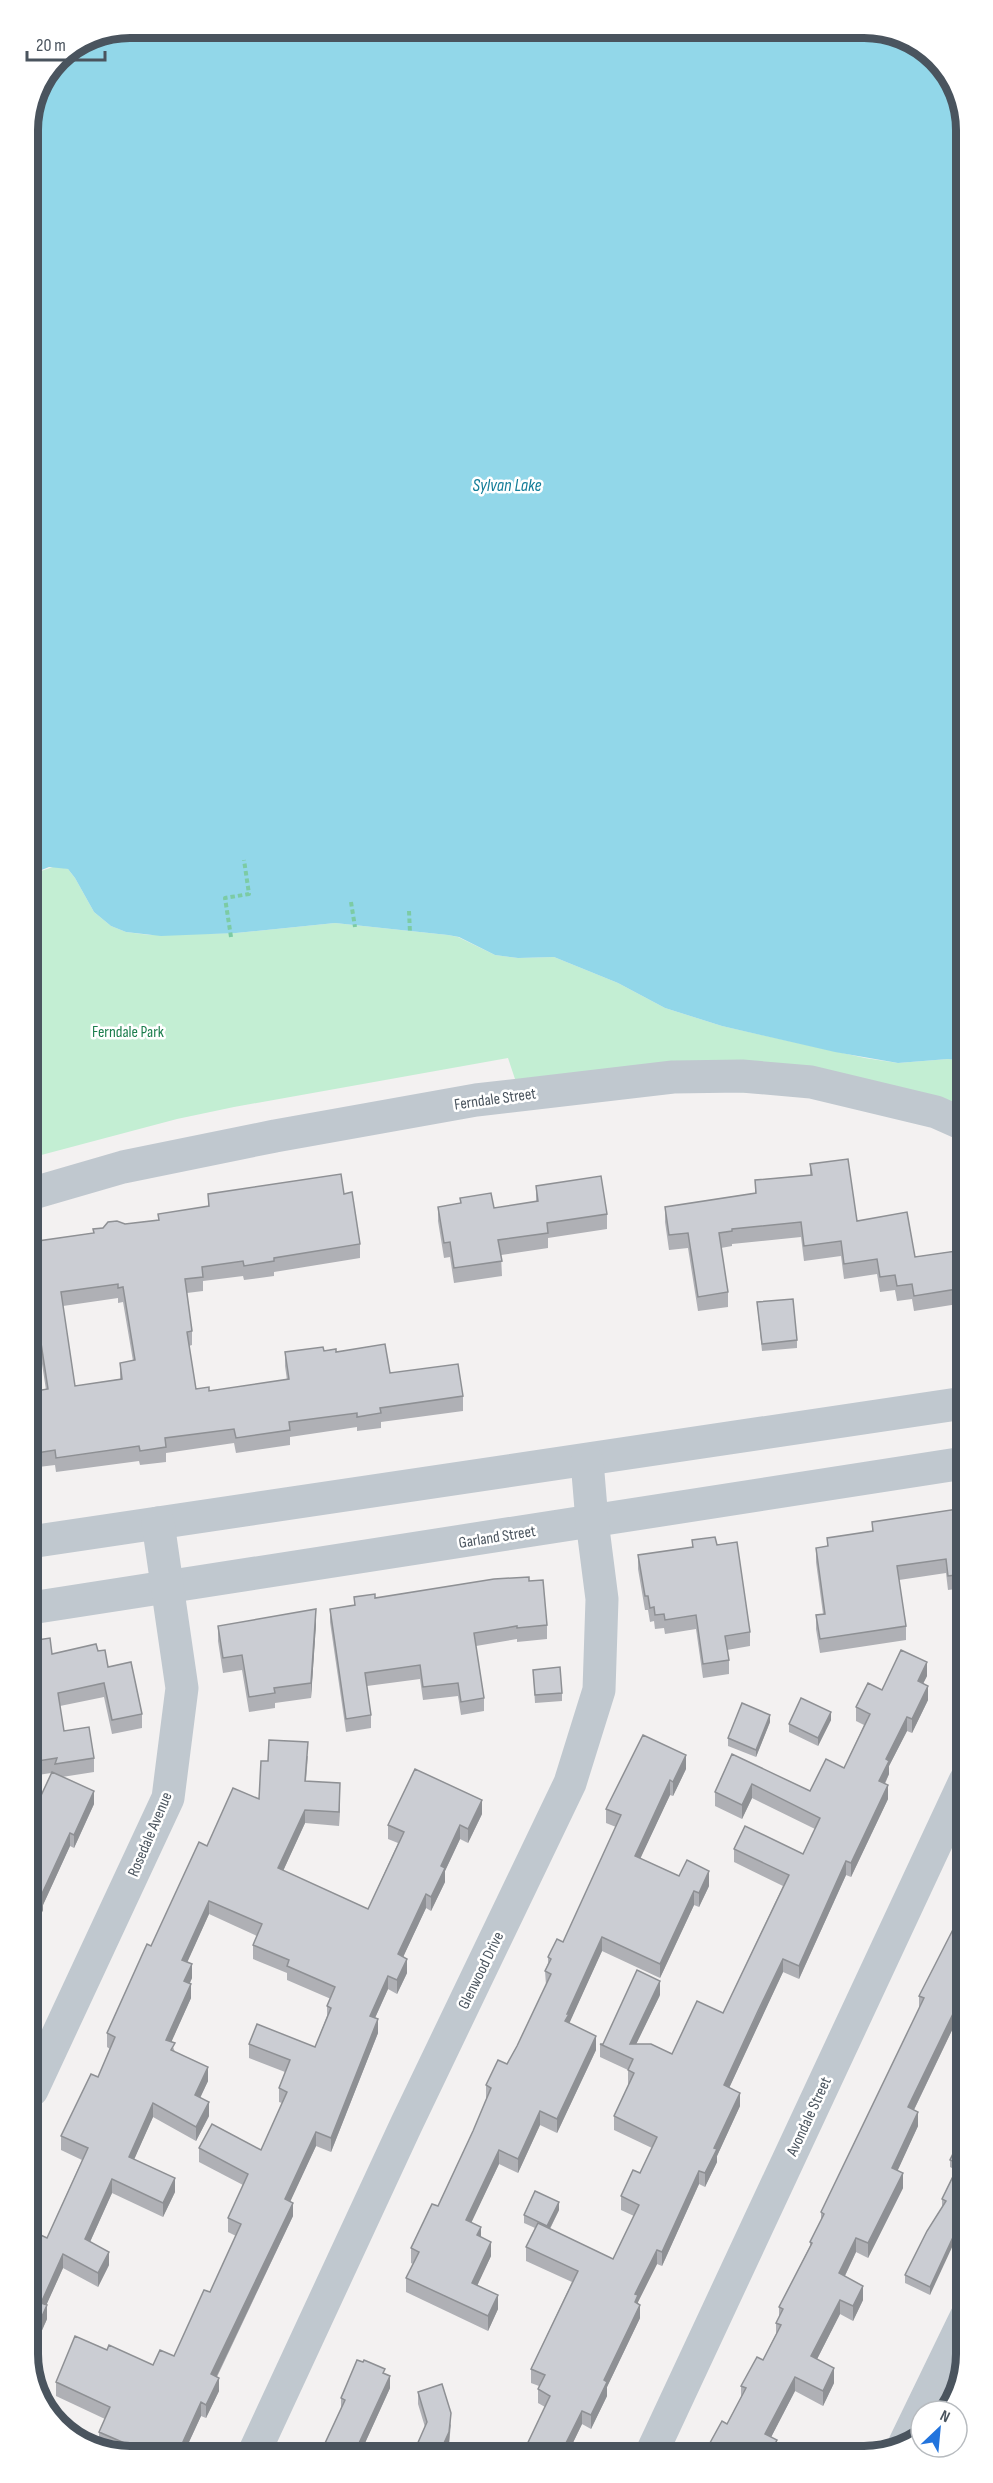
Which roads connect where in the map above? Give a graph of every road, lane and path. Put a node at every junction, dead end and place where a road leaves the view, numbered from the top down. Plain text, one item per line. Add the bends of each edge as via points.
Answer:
1 (244, 860) dead end
2 (351, 902) dead end
3 (409, 911) dead end
4 (355, 927) dead end
5 (410, 933) dead end
6 (231, 937) dead end
7 (956, 1121) edge
8 (38, 1192) edge
9 (956, 1404) edge
10 (587, 1461) junction
11 (956, 1464) edge
12 (592, 1521) junction
13 (158, 1523) junction
14 (38, 1541) edge
15 (166, 1586) junction
16 (38, 1607) edge
17 (956, 1800) edge
18 (38, 2077) edge
19 (956, 2338) edge
20 (910, 2433) edge
21 (257, 2445) edge
22 (655, 2446) edge

1 - 6 path via 249,894 225,898
2 - 4 path
3 - 5 path
7 - 8 street, Ferndale Street via 936,1112 811,1082 742,1076 674,1077 476,1100 275,1136 123,1167
9 - 10 street
10 - 12 street, Glenwood Drive
10 - 13 street
11 - 12 street, Garland Street
12 - 15 street, Garland Street
12 - 21 street, Glenwood Drive via 602,1599 599,1690 570,1783
13 - 14 street
13 - 15 street, Rosedale Avenue
15 - 16 street, Garland Street
15 - 18 street, Rosedale Avenue via 182,1688 168,1798
17 - 22 street, Avondale Street
19 - 20 street

